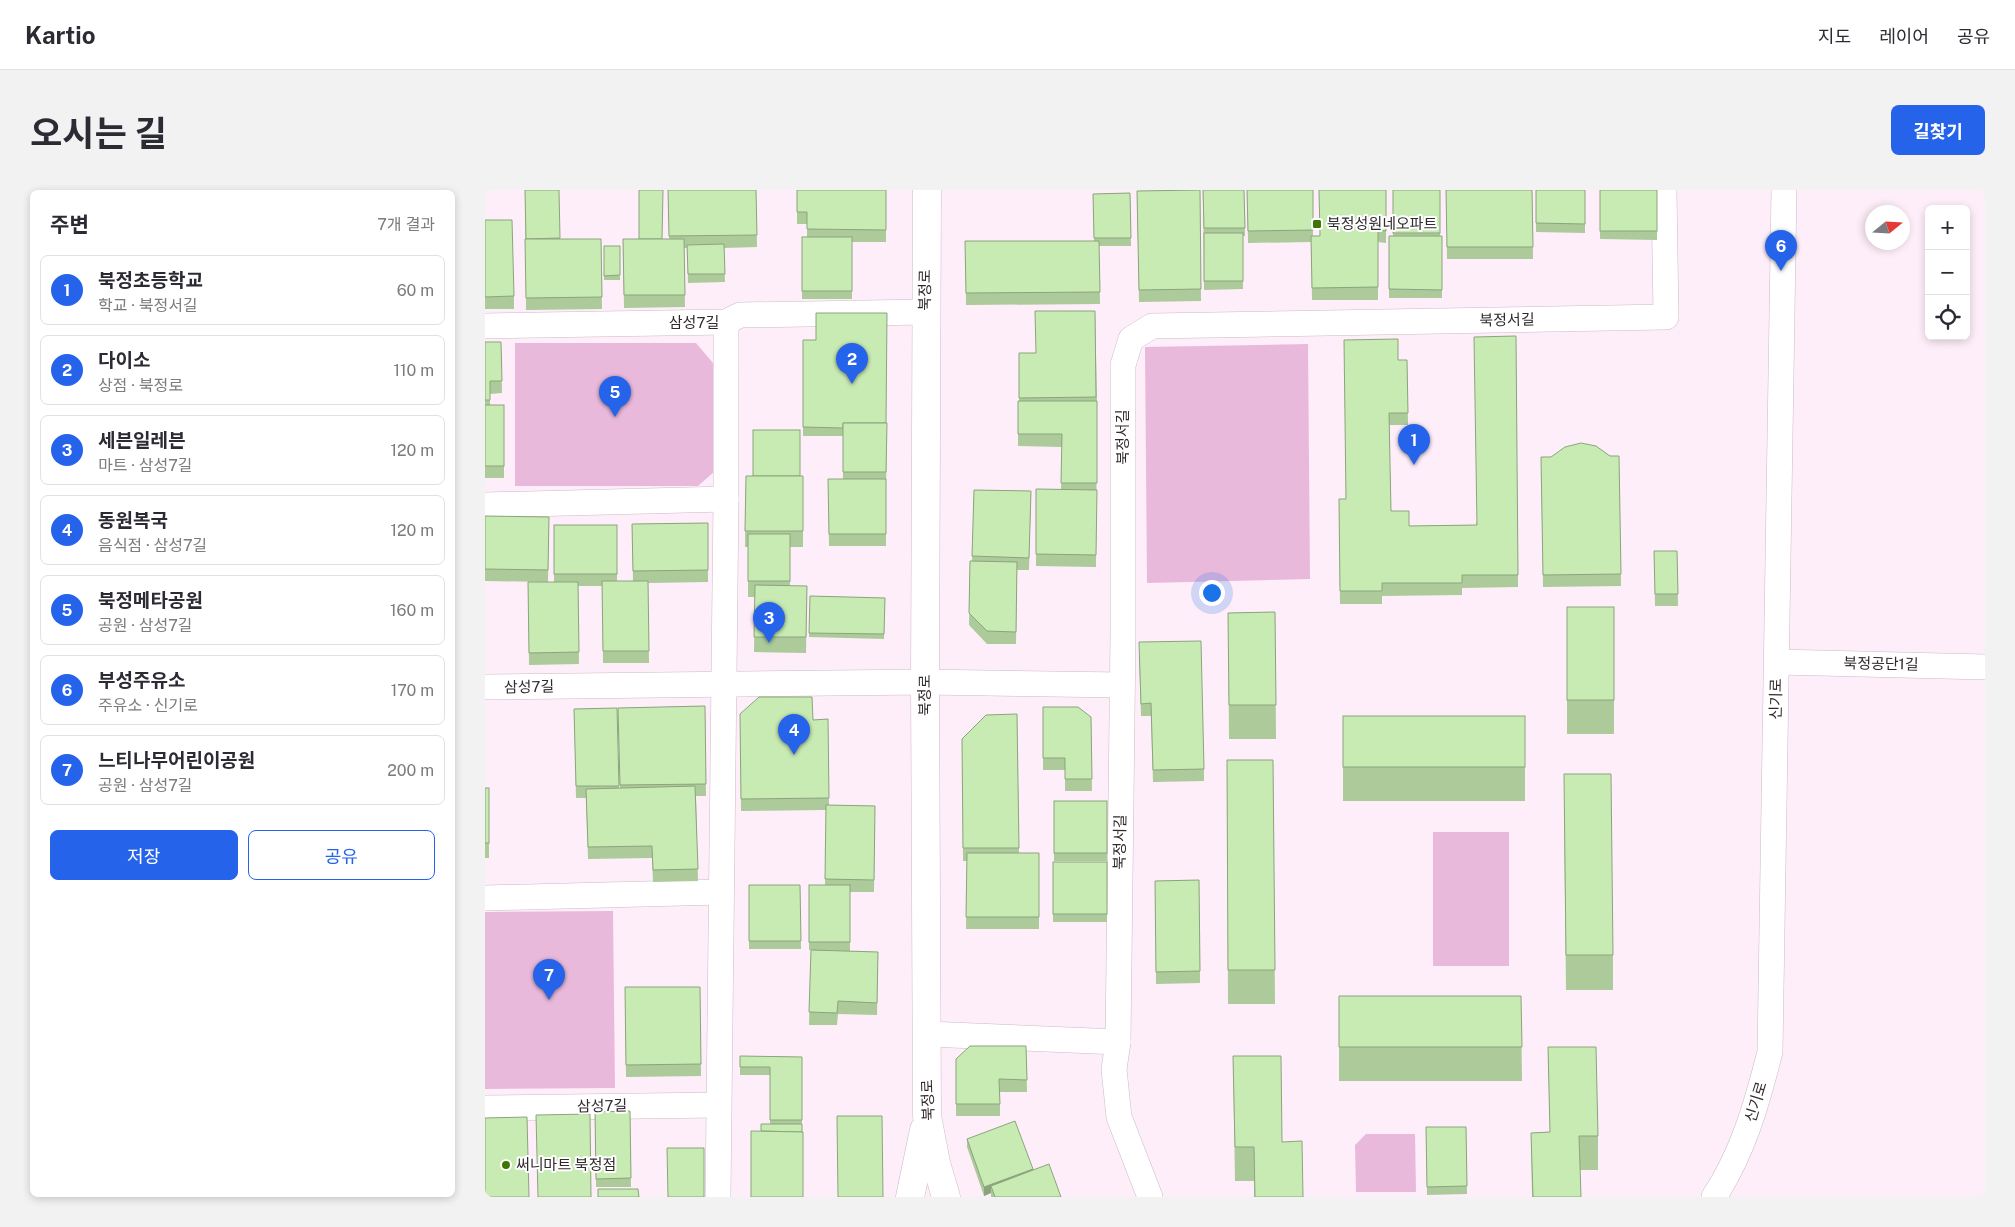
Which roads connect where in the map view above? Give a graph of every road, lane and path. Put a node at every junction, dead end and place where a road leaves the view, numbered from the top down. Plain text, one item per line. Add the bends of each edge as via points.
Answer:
1 (927, 190) edge
2 (1664, 190) edge
3 (1784, 190) edge
4 (925, 312) junction
5 (726, 322) junction
6 (485, 326) edge
7 (726, 499) junction
8 (485, 505) edge
9 (1777, 662) junction
10 (1985, 666) edge
11 (925, 682) junction
12 (724, 684) junction
13 (1122, 685) junction
14 (485, 687) edge
15 (721, 892) junction
16 (485, 898) edge
17 (927, 1034) junction
18 (1118, 1042) junction
19 (718, 1105) junction
20 (485, 1108) edge
21 (927, 1116) junction
22 (718, 1197) edge
23 (910, 1197) edge
24 (947, 1197) edge
25 (1150, 1197) edge
26 (1714, 1197) edge

1 - 4 street, 북정로
2 - 13 street, 북정서길 via 1666,317 1152,326 1131,339 1123,365
3 - 9 street, 신기로
4 - 5 street via 740,315
4 - 11 street, 북정로
5 - 6 street, 삼성7길
5 - 7 street, 삼성7길
7 - 8 street
7 - 12 street, 삼성7길
9 - 10 street, 북정공단1길
9 - 26 street, 신기로 via 1770,1052 1759,1098 1745,1136 1726,1179
11 - 12 street
11 - 13 street
11 - 17 street, 북정로
12 - 14 street, 삼성7길
12 - 15 street, 삼성7길
13 - 18 street, 북정서길
15 - 16 street
15 - 19 street, 삼성7길
17 - 18 street
17 - 21 street, 북정로
18 - 25 street, 북정서길 via 1114,1069 1119,1117
19 - 20 street, 삼성7길
19 - 22 street, 삼성7길
21 - 23 street
21 - 24 street, 북정로 via 936,1163

